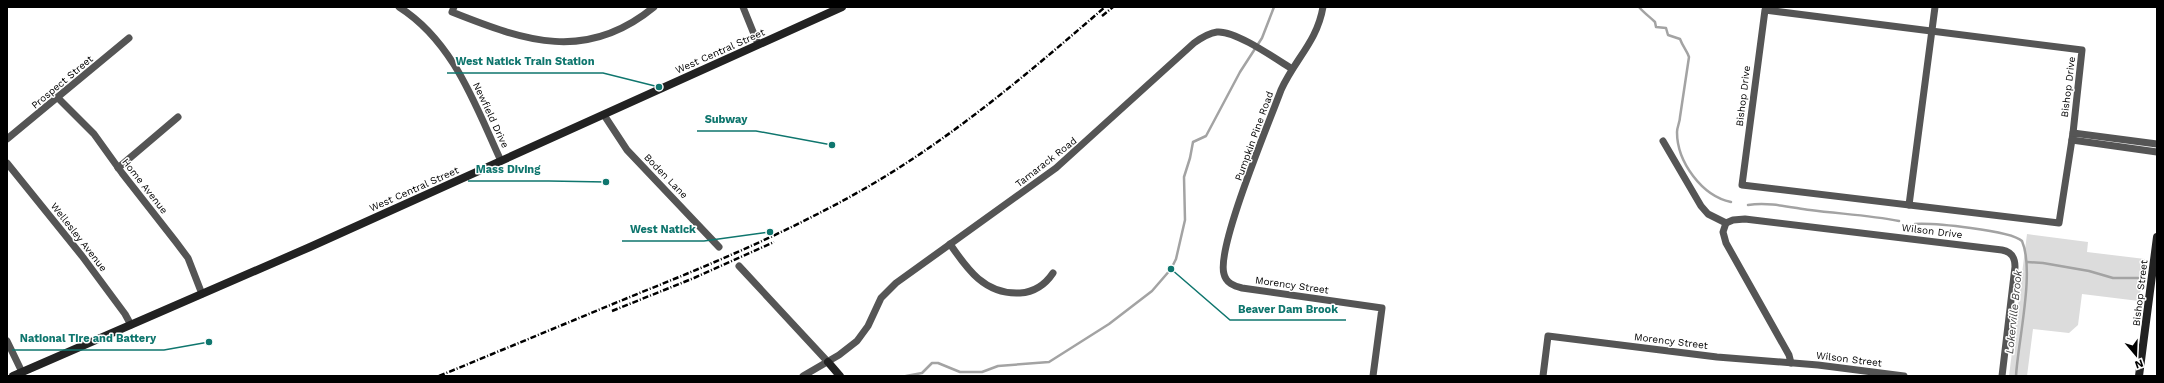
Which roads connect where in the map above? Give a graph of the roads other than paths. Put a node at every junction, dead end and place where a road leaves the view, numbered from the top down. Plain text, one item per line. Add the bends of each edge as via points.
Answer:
1 (399, 7) edge
2 (654, 7) edge
3 (743, 7) edge
4 (842, 7) edge
5 (1323, 7) edge
6 (1935, 7) edge
7 (453, 10) edge
8 (1932, 30) junction
9 (129, 38) dead end
10 (758, 44) junction
11 (1292, 69) junction
12 (59, 99) junction
13 (604, 115) junction
14 (178, 117) dead end
15 (2072, 137) junction
16 (7, 140) edge
17 (1663, 140) dead end
18 (2157, 144) edge
19 (2157, 152) edge
20 (501, 161) junction
21 (7, 164) edge
22 (118, 168) junction
23 (1909, 205) junction
24 (1726, 223) junction
25 (2157, 237) edge
26 (950, 244) junction
27 (719, 247) dead end
28 (739, 266) dead end
29 (1053, 273) dead end
30 (1226, 280) joint
31 (202, 294) junction
32 (131, 325) junction
33 (7, 341) edge
34 (828, 362) junction
35 (1792, 363) junction
36 (22, 372) junction
37 (13, 376) edge
38 (803, 376) edge
39 (840, 376) edge
40 (1373, 376) edge
41 (1543, 376) edge
42 (1904, 376) edge
43 (2002, 376) edge
44 (2139, 376) edge

1 - 20 street, Newfield Drive via 429,32 451,59 467,87
2 - 7 street via 630,24 611,33 583,40 556,42 516,36
3 - 10 street
4 - 10 main road, West Central Street
5 - 11 street, Pumpkin Pine Road via 1318,29
6 - 8 street
8 - 15 street, Bishop Drive via 2082,50
8 - 23 street
8 - 23 street, Bishop Drive via 1765,10 1759,42 1742,185
9 - 12 street, Prospect Street
10 - 13 main road, West Central Street
11 - 26 street, Tamarack Road via 1248,42 1218,32 1194,42 1062,164
11 - 30 street, Pumpkin Pine Road via 1281,90 1230,229 1223,262
12 - 16 street, Prospect Street
12 - 22 street, Home Avenue via 94,134
13 - 20 main road, West Central Street
13 - 27 street, Boden Lane via 627,150
14 - 22 street
15 - 18 street
15 - 19 street
15 - 23 street, Bishop Drive via 2059,223
17 - 24 street via 1701,206 1708,214
20 - 31 main road, West Central Street
21 - 32 street, Wellesley Avenue via 82,256
22 - 31 street, Home Avenue via 188,258
24 - 35 street via 1723,232 1726,243
24 - 43 street, Wilson Drive via 1745,219 2011,253 2015,267
25 - 44 main road, Bishop Street
26 - 29 street via 975,277 992,289 1002,292 1012,294 1032,291 1047,282
26 - 34 street, Tamarack Road via 888,290 863,333 849,348
28 - 34 street
30 - 40 street, Morency Street via 1242,288 1382,308
31 - 32 main road, West Central Street
32 - 36 main road, West Central Street
33 - 36 street
34 - 38 street, Tamarack Road
34 - 39 main road
35 - 41 street, Morency Street via 1738,360 1548,336
35 - 42 street, Wilson Street
36 - 37 main road, West Central Street

